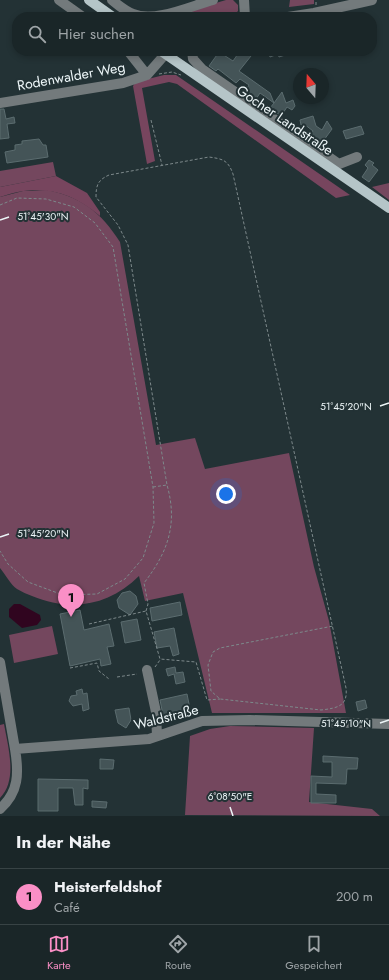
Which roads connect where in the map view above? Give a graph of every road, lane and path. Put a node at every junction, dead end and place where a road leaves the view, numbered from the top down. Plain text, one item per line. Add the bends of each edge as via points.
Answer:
1 (59, 0) edge
2 (89, 0) edge
3 (112, 0) edge
4 (213, 0) edge
5 (244, 0) edge
6 (372, 0) edge
7 (76, 12) edge
8 (106, 12) edge
9 (131, 12) edge
10 (171, 12) edge
11 (245, 12) edge
12 (321, 12) edge
13 (132, 56) edge
14 (162, 56) edge
15 (171, 56) edge
16 (193, 56) edge
17 (147, 75) junction
18 (0, 103) edge
19 (151, 120) dead end
20 (357, 157) dead end
21 (162, 166) junction
22 (0, 205) edge
23 (389, 208) edge
24 (167, 485) junction
25 (153, 487) junction
26 (0, 551) edge
27 (146, 611) junction
28 (89, 624) dead end
29 (333, 626) junction
30 (0, 662) edge
31 (70, 668) dead end
32 (147, 670) dead end
33 (137, 674) dead end
34 (117, 678) dead end
35 (109, 679) dead end
36 (220, 699) junction
37 (389, 724) edge
38 (157, 736) junction
39 (15, 749) junction
40 (0, 809) edge

1 - 7 street
2 - 8 main road
3 - 9 street
4 - 10 street
5 - 11 street
6 - 12 street
13 - 17 street
14 - 17 street, Gocher Landstraße
15 - 23 main road, Gocher Landstraße
16 - 20 street, Gocher Landstraße via 202,69 339,164
17 - 18 street, Rodenwalder Weg via 123,82
19 - 21 path
21 - 24 path via 109,175 96,185 96,197 118,225 128,245
21 - 29 path via 209,157 224,160 229,165
22 - 25 path via 17,198 46,199 74,207 94,223 113,247
24 - 25 path
24 - 27 path via 172,522 161,559 144,583 148,604
25 - 26 path via 154,523 143,558 125,579 97,594 63,595 28,582 8,564
27 - 28 path
27 - 36 path via 160,659 196,662 207,700
29 - 36 path via 220,648 213,652 208,665 211,691
29 - 36 path via 346,688 347,698 343,704 333,709 322,710
30 - 39 street
31 - 35 path via 97,663 99,671
32 - 38 street via 156,712
33 - 34 path
37 - 38 street, Waldstraße via 202,721
38 - 39 street, Waldstraße via 116,742
39 - 40 street via 18,767 15,787 9,801

